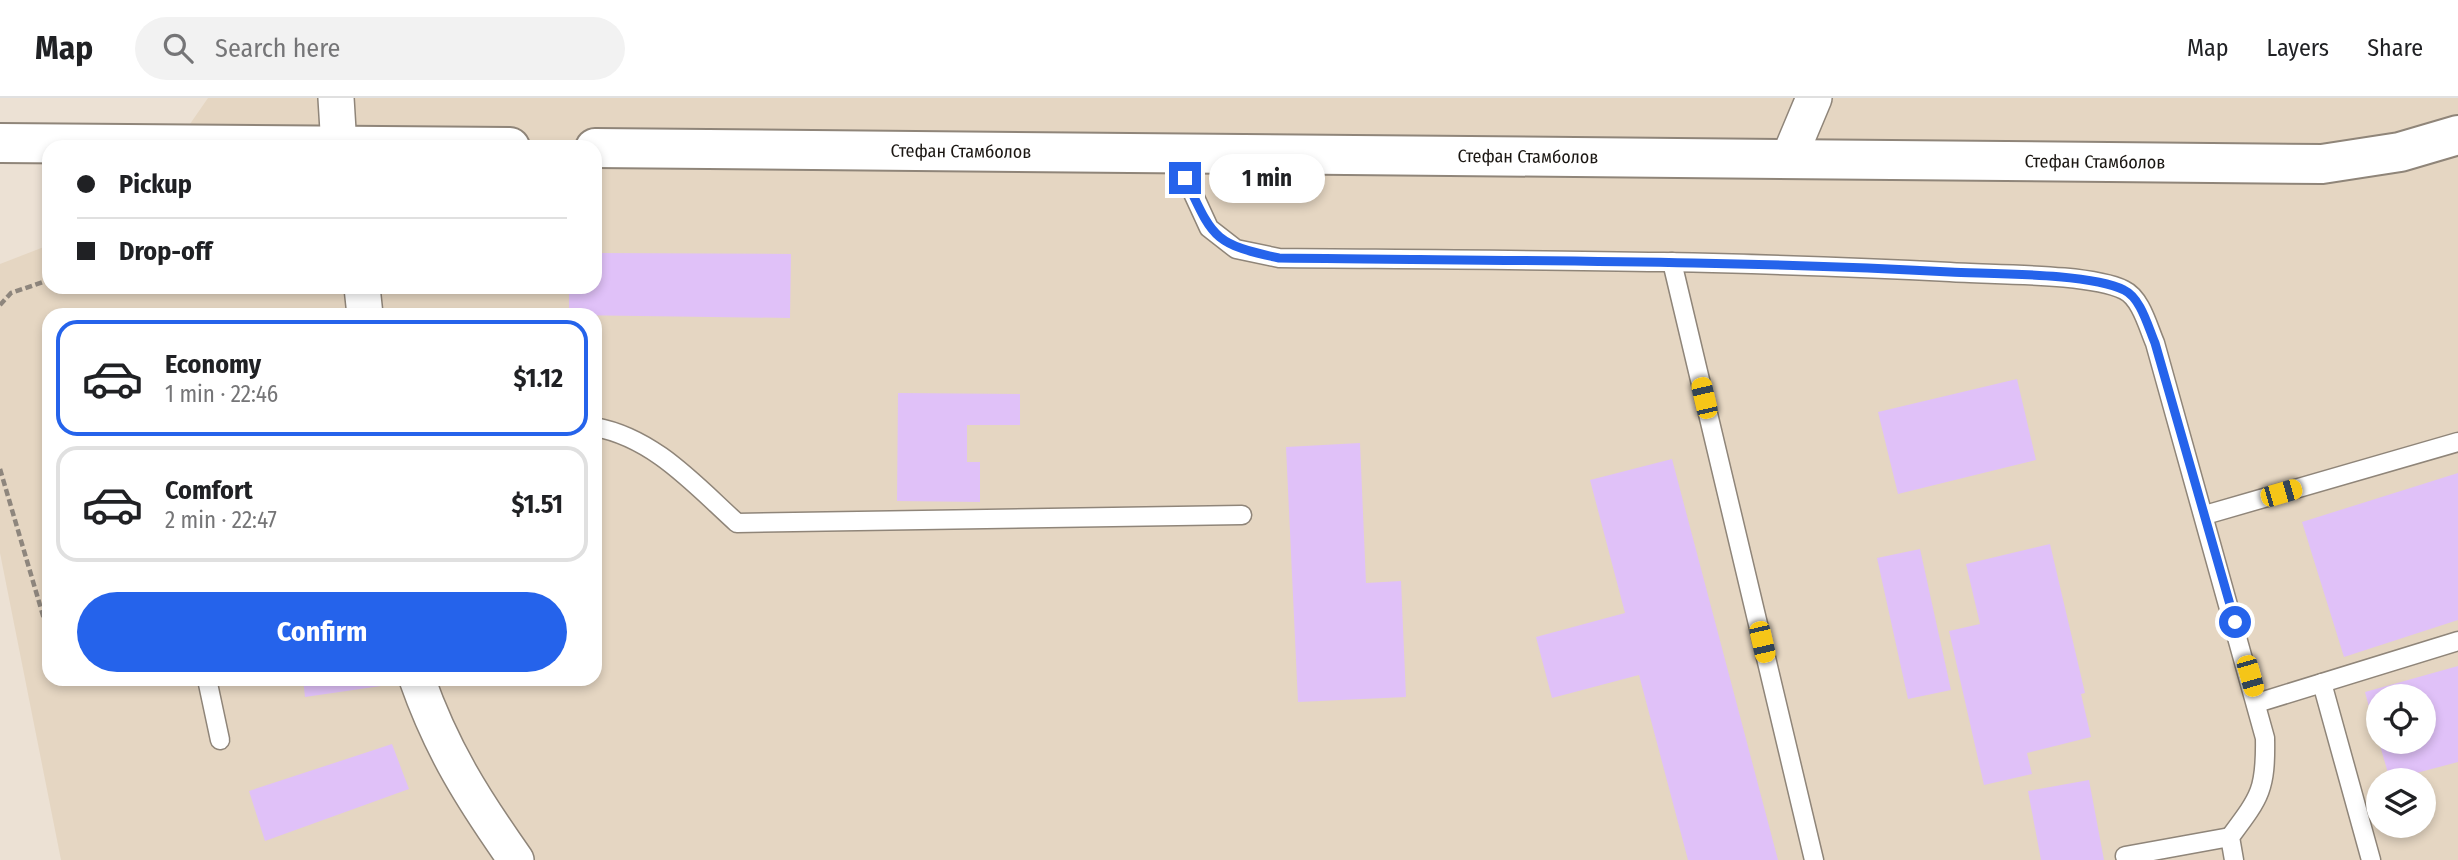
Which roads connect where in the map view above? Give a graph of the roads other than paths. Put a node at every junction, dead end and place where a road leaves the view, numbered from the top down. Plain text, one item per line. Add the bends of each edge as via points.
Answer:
1 (336, 98) edge
2 (1814, 98) edge
3 (2458, 135) edge
4 (339, 140) edge
5 (0, 143) edge
6 (42, 143) edge
7 (602, 148) edge
8 (1174, 152) junction
9 (1788, 160) junction
10 (1672, 262) junction
11 (602, 429) edge
12 (2458, 442) edge
13 (1242, 515) dead end
14 (2205, 515) junction
15 (2458, 641) edge
16 (2322, 683) junction
17 (208, 686) edge
18 (419, 686) edge
19 (2257, 703) junction
20 (220, 740) dead end
21 (2230, 837) junction
22 (2125, 856) dead end
23 (516, 860) edge
24 (1814, 860) edge
25 (2234, 860) edge
26 (2371, 860) edge

1 - 4 street
2 - 9 street
3 - 9 street, Стефан Стамболов via 2400,152 2322,164
5 - 6 street
7 - 8 street, Стефан Стамболов
8 - 9 street, Стефан Стамболов
8 - 10 lane via 1209,228 1236,249 1279,258
10 - 14 lane via 2054,278 2126,290 2142,310 2155,343
10 - 24 lane
11 - 13 lane via 661,454 737,523
12 - 14 lane
14 - 19 lane
15 - 16 lane
16 - 19 lane
16 - 26 lane
17 - 20 lane
18 - 23 street via 435,731 471,795
19 - 21 lane via 2265,738 2265,770 2258,801
21 - 22 lane
21 - 25 lane

